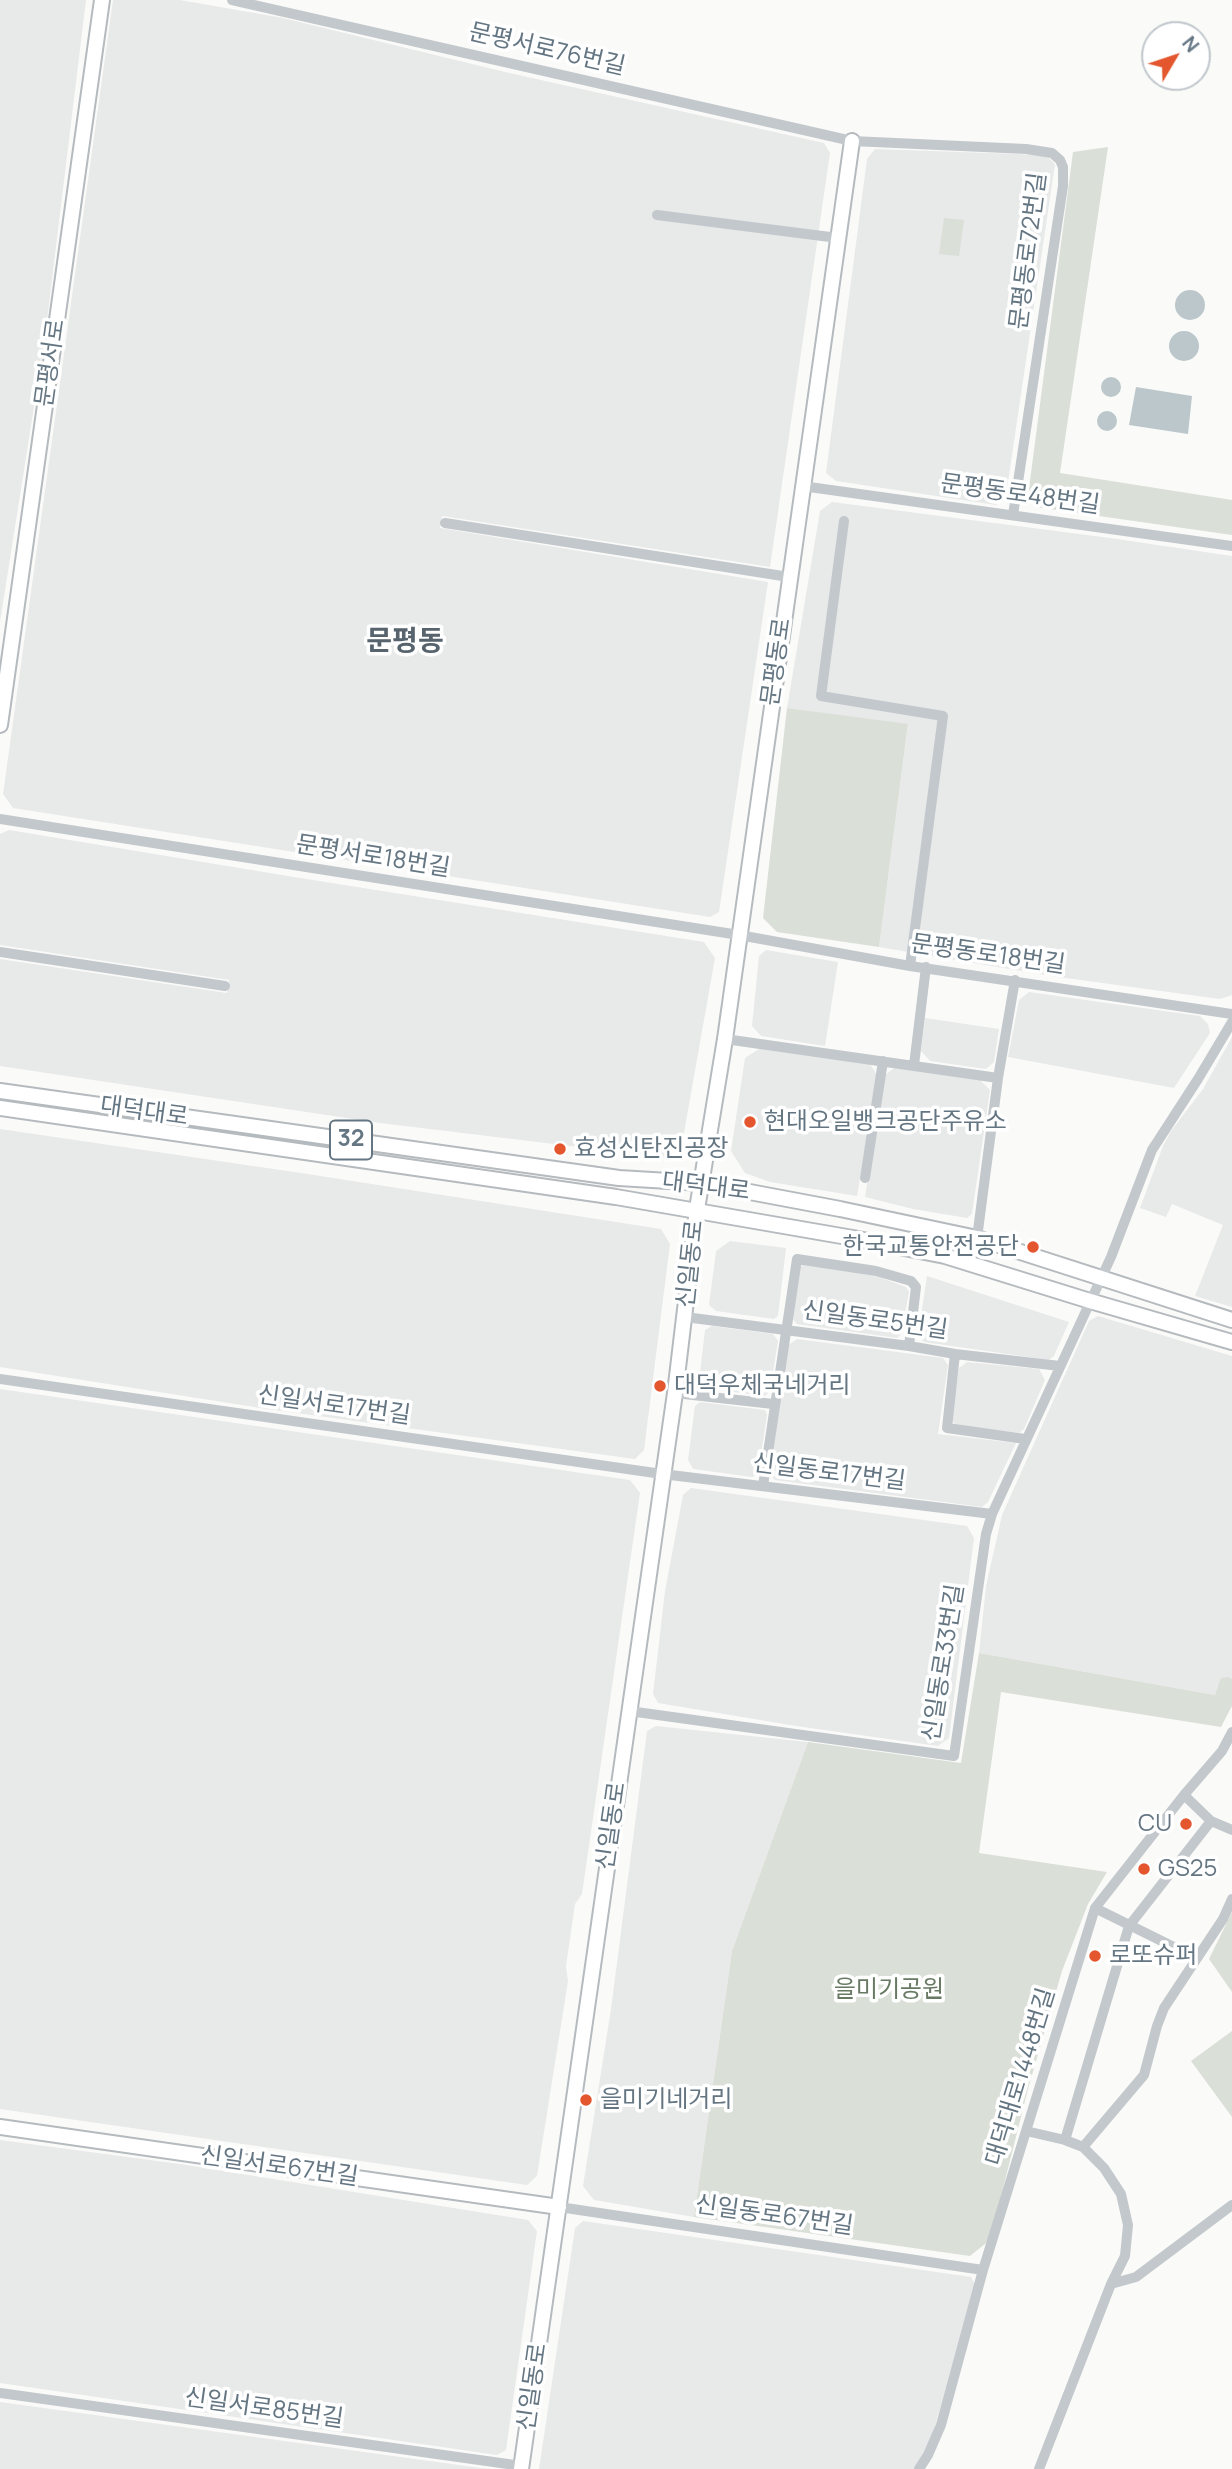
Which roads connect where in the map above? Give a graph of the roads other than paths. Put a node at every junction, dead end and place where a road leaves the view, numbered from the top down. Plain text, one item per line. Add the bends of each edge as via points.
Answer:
1 (102, 0) edge
2 (232, 0) edge
3 (852, 141) junction
4 (657, 215) dead end
5 (838, 238) junction
6 (802, 486) junction
7 (1013, 515) junction
8 (844, 521) dead end
9 (445, 523) dead end
10 (1232, 546) edge
11 (789, 577) junction
12 (0, 725) edge
13 (0, 819) edge
14 (739, 935) junction
15 (0, 952) edge
16 (910, 966) junction
17 (926, 967) junction
18 (1016, 980) junction
19 (225, 986) dead end
20 (1232, 1014) edge
21 (1232, 1022) edge
22 (725, 1039) junction
23 (883, 1061) junction
24 (914, 1065) junction
25 (998, 1078) junction
26 (2, 1091) edge
27 (0, 1108) edge
28 (865, 1178) dead end
29 (702, 1183) junction
30 (696, 1209) junction
31 (977, 1238) junction
32 (1100, 1278) junction
33 (1090, 1301) junction
34 (685, 1317) junction
35 (1232, 1320) edge
36 (785, 1329) junction
37 (1232, 1342) edge
38 (909, 1346) junction
39 (955, 1354) junction
40 (1060, 1366) junction
41 (0, 1379) edge
42 (675, 1393) junction
43 (774, 1404) junction
44 (1025, 1439) junction
45 (662, 1474) junction
46 (763, 1486) junction
47 (992, 1514) junction
48 (629, 1711) junction
49 (1232, 1732) edge
50 (1227, 1754) edge
51 (1184, 1795) junction
52 (1211, 1821) junction
53 (1231, 1827) edge
54 (1232, 1899) edge
55 (1095, 1908) junction
56 (1129, 1926) junction
57 (1196, 1958) junction
58 (0, 2127) edge
59 (1026, 2131) junction
60 (1065, 2140) junction
61 (1083, 2147) junction
62 (1232, 2205) edge
63 (559, 2207) junction
64 (983, 2270) junction
65 (1111, 2284) junction
66 (0, 2393) edge
67 (521, 2467) edge
68 (919, 2469) edge
69 (1039, 2469) edge

1 - 12 main road, 문평서로
2 - 3 street, 문평서로76번길
3 - 5 main road, 문평동로
3 - 7 street, 문평동로72번길 via 1026,149 1052,153 1060,160 1063,186
4 - 5 street
5 - 6 main road, 문평동로
6 - 7 street, 문평동로48번길
6 - 11 main road, 문평동로
7 - 10 street, 문평동로48번길
8 - 16 street via 821,696 943,716
9 - 11 street
11 - 14 main road, 문평동로
13 - 14 street, 문평서로18번길
14 - 16 street, 문평동로18번길
14 - 22 main road, 문평동로
15 - 19 street
16 - 17 street, 문평동로18번길
17 - 18 street, 문평동로18번길
17 - 24 street
18 - 20 street, 문평동로18번길
18 - 25 street
21 - 32 street, 신일동로33번길 via 1152,1150
22 - 23 street
22 - 29 main road, 문평동로
23 - 24 street
23 - 28 street
24 - 25 street
25 - 31 street
26 - 29 main road, 대덕대로 / 32 via 619,1178
27 - 30 main road, 대덕대로 / 32
29 - 30 main road, 신일동로
29 - 31 main road, 대덕대로 / 32
30 - 33 main road, 대덕대로 / 32 via 945,1256
30 - 34 main road, 신일동로
31 - 32 main road, 대덕대로 / 32
32 - 33 street, 신일동로33번길
32 - 35 main road, 대덕대로 / 32
33 - 37 main road, 대덕대로 / 32
33 - 40 street, 신일동로33번길
34 - 36 street, 신일동로5번길
34 - 42 main road, 신일동로
36 - 38 street, 신일동로5번길
36 - 38 street via 797,1259 911,1281 916,1287
36 - 43 street
38 - 39 street, 신일동로5번길
39 - 40 street, 신일동로5번길
39 - 44 street via 947,1428
40 - 44 street, 신일동로33번길
41 - 45 street, 신일서로17번길
42 - 43 street
42 - 45 main road, 신일동로
43 - 46 street
44 - 47 street, 신일동로33번길
45 - 46 street, 신일동로17번길
45 - 48 main road, 신일동로
46 - 47 street, 신일동로17번길
47 - 48 street, 신일동로33번길 via 954,1756
48 - 63 main road, 신일동로
49 - 50 street, 대덕대로1448번길
50 - 51 street, 대덕대로1448번길
51 - 52 street
51 - 55 street, 대덕대로1448번길
52 - 53 street
52 - 56 street
54 - 57 street
55 - 56 street
55 - 59 street, 대덕대로1448번길
56 - 57 street
56 - 60 street
57 - 61 street via 1164,2008 1144,2074
58 - 63 main road, 신일서로67번길
59 - 60 street
59 - 64 street, 대덕대로1448번길
60 - 61 street
61 - 65 street via 1121,2193 1128,2225 1125,2256
62 - 65 street via 1136,2277
63 - 64 street, 신일동로67번길
63 - 67 main road, 신일동로
64 - 68 street, 대덕대로1448번길 via 941,2426
65 - 69 street
66 - 67 street, 신일서로85번길

